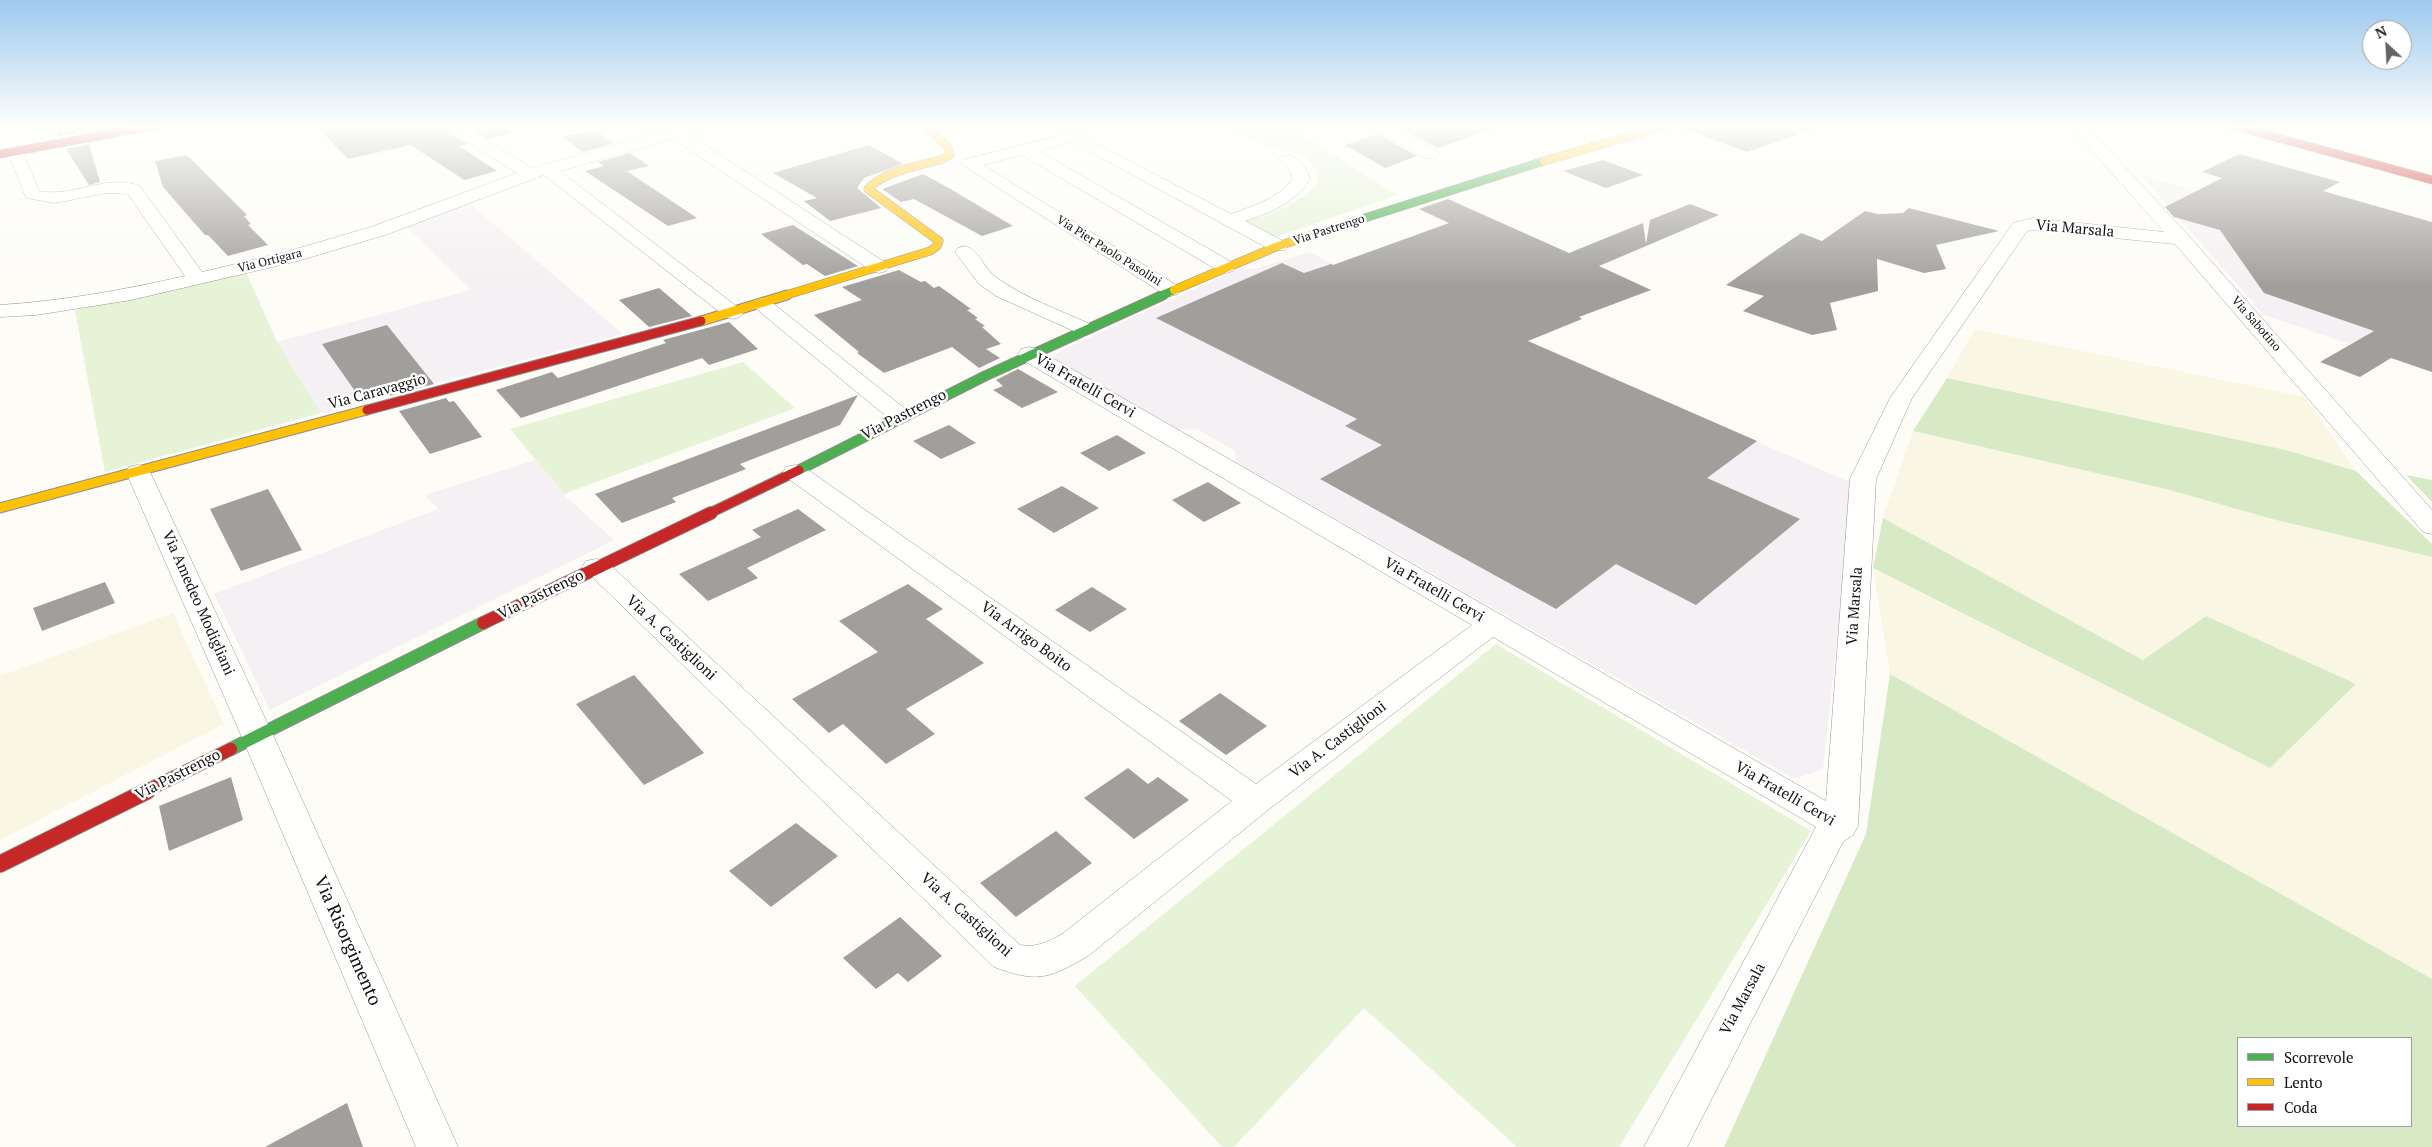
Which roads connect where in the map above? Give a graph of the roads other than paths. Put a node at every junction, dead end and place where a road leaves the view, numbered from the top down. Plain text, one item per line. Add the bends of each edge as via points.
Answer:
1 (23, 179) edge
2 (518, 179) edge
3 (548, 179) edge
4 (744, 179) edge
5 (882, 179) edge
6 (992, 179) edge
7 (1075, 179) edge
8 (1150, 179) edge
9 (1301, 179) edge
10 (1486, 179) edge
11 (2126, 179) edge
12 (1228, 221) junction
13 (2182, 239) junction
14 (1278, 246) junction
15 (965, 252) dead end
16 (879, 267) junction
17 (1226, 267) junction
18 (197, 279) junction
19 (1171, 290) junction
20 (762, 304) junction
21 (0, 311) edge
22 (733, 313) junction
23 (1083, 328) junction
24 (1029, 354) junction
25 (900, 416) junction
26 (138, 472) junction
27 (795, 472) junction
28 (0, 508) edge
29 (2432, 526) edge
30 (596, 567) junction
31 (1492, 624) junction
32 (257, 735) junction
33 (1256, 802) junction
34 (1840, 826) junction
35 (0, 864) edge
36 (436, 1147) edge
37 (1665, 1147) edge

1 - 18 street via 32,194 57,198 129,186
2 - 18 street, Via Ortigara via 381,230 291,257
3 - 22 street
4 - 16 street
5 - 16 street, Via Caravaggio via 868,189 939,241 930,251
6 - 19 street, Via Pier Paolo Pasolini
7 - 17 street
8 - 12 street, Via Pier Paolo Pasolini
9 - 12 street via 1295,191 1280,201
10 - 14 street, Via Pastrengo
11 - 13 street, Via Sabotino
12 - 14 street, Via Pier Paolo Pasolini
13 - 29 street, Via Sabotino
13 - 34 street, Via Marsala via 2033,224 2020,227 1901,398 1863,479
14 - 17 street, Via Pastrengo
15 - 23 street via 986,280 1003,292
16 - 20 street, Via Caravaggio
17 - 19 street, Via Pastrengo
18 - 21 street, Via Ortigara via 86,302
19 - 23 street, Via Pastrengo
20 - 22 street, Via Caravaggio
20 - 25 street
22 - 26 street, Via Caravaggio
23 - 24 street, Via Pastrengo
24 - 25 street, Via Pastrengo
24 - 31 street, Via Fratelli Cervi
25 - 27 street, Via Pastrengo
26 - 28 street, Via Caravaggio
26 - 32 street, Via Amedeo Modigliani
27 - 30 street, Via Pastrengo
27 - 33 street, Via Arrigo Boito
30 - 32 street, Via Pastrengo
30 - 33 street, Via A. Castiglioni via 1007,956 1026,964 1044,962 1075,946
31 - 33 street, Via A. Castiglioni
31 - 34 street, Via Fratelli Cervi
32 - 35 street, Via Pastrengo
32 - 36 street, Via Risorgimento
34 - 37 street, Via Marsala via 1830,833

